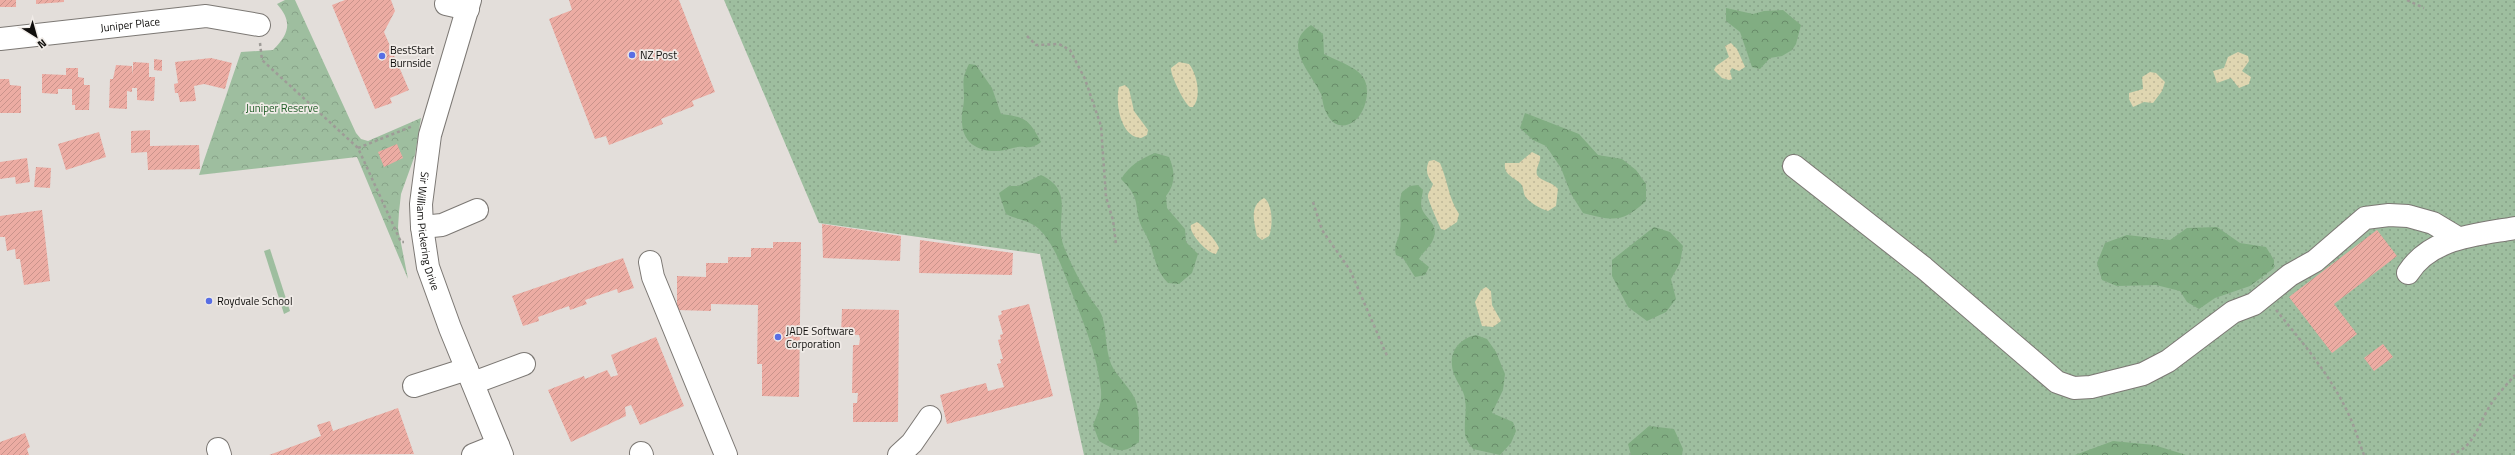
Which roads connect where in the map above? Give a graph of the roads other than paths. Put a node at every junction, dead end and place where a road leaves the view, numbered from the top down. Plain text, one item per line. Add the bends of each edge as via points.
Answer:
1 (446, 4) dead end
2 (469, 5) edge
3 (259, 25) road end
4 (0, 39) edge
5 (1794, 166) dead end
6 (477, 210) dead end
7 (2515, 228) edge
8 (422, 233) junction
9 (2458, 238) junction
10 (650, 262) dead end
11 (2408, 273) dead end
12 (524, 364) dead end
13 (470, 376) junction
14 (414, 386) dead end
15 (930, 417) dead end
16 (500, 450) edge
17 (473, 455) edge
18 (726, 455) edge
19 (898, 455) edge

1 - 2 street
2 - 8 street, Sir William Pickering Drive via 430,135 421,204
3 - 4 street, Juniper Place via 206,16
5 - 9 street via 1924,268 2057,382 2074,388 2116,382 2143,374 2168,361 2233,312 2254,304 2290,274 2315,261 2365,218 2408,216 2433,223
6 - 8 street
7 - 9 street
8 - 13 street, Sir William Pickering Drive via 428,267
9 - 11 street via 2431,249 2416,261
10 - 18 street via 652,277
12 - 13 street
13 - 14 street
13 - 16 street, Sir William Pickering Drive
15 - 19 street via 916,437
16 - 17 street

